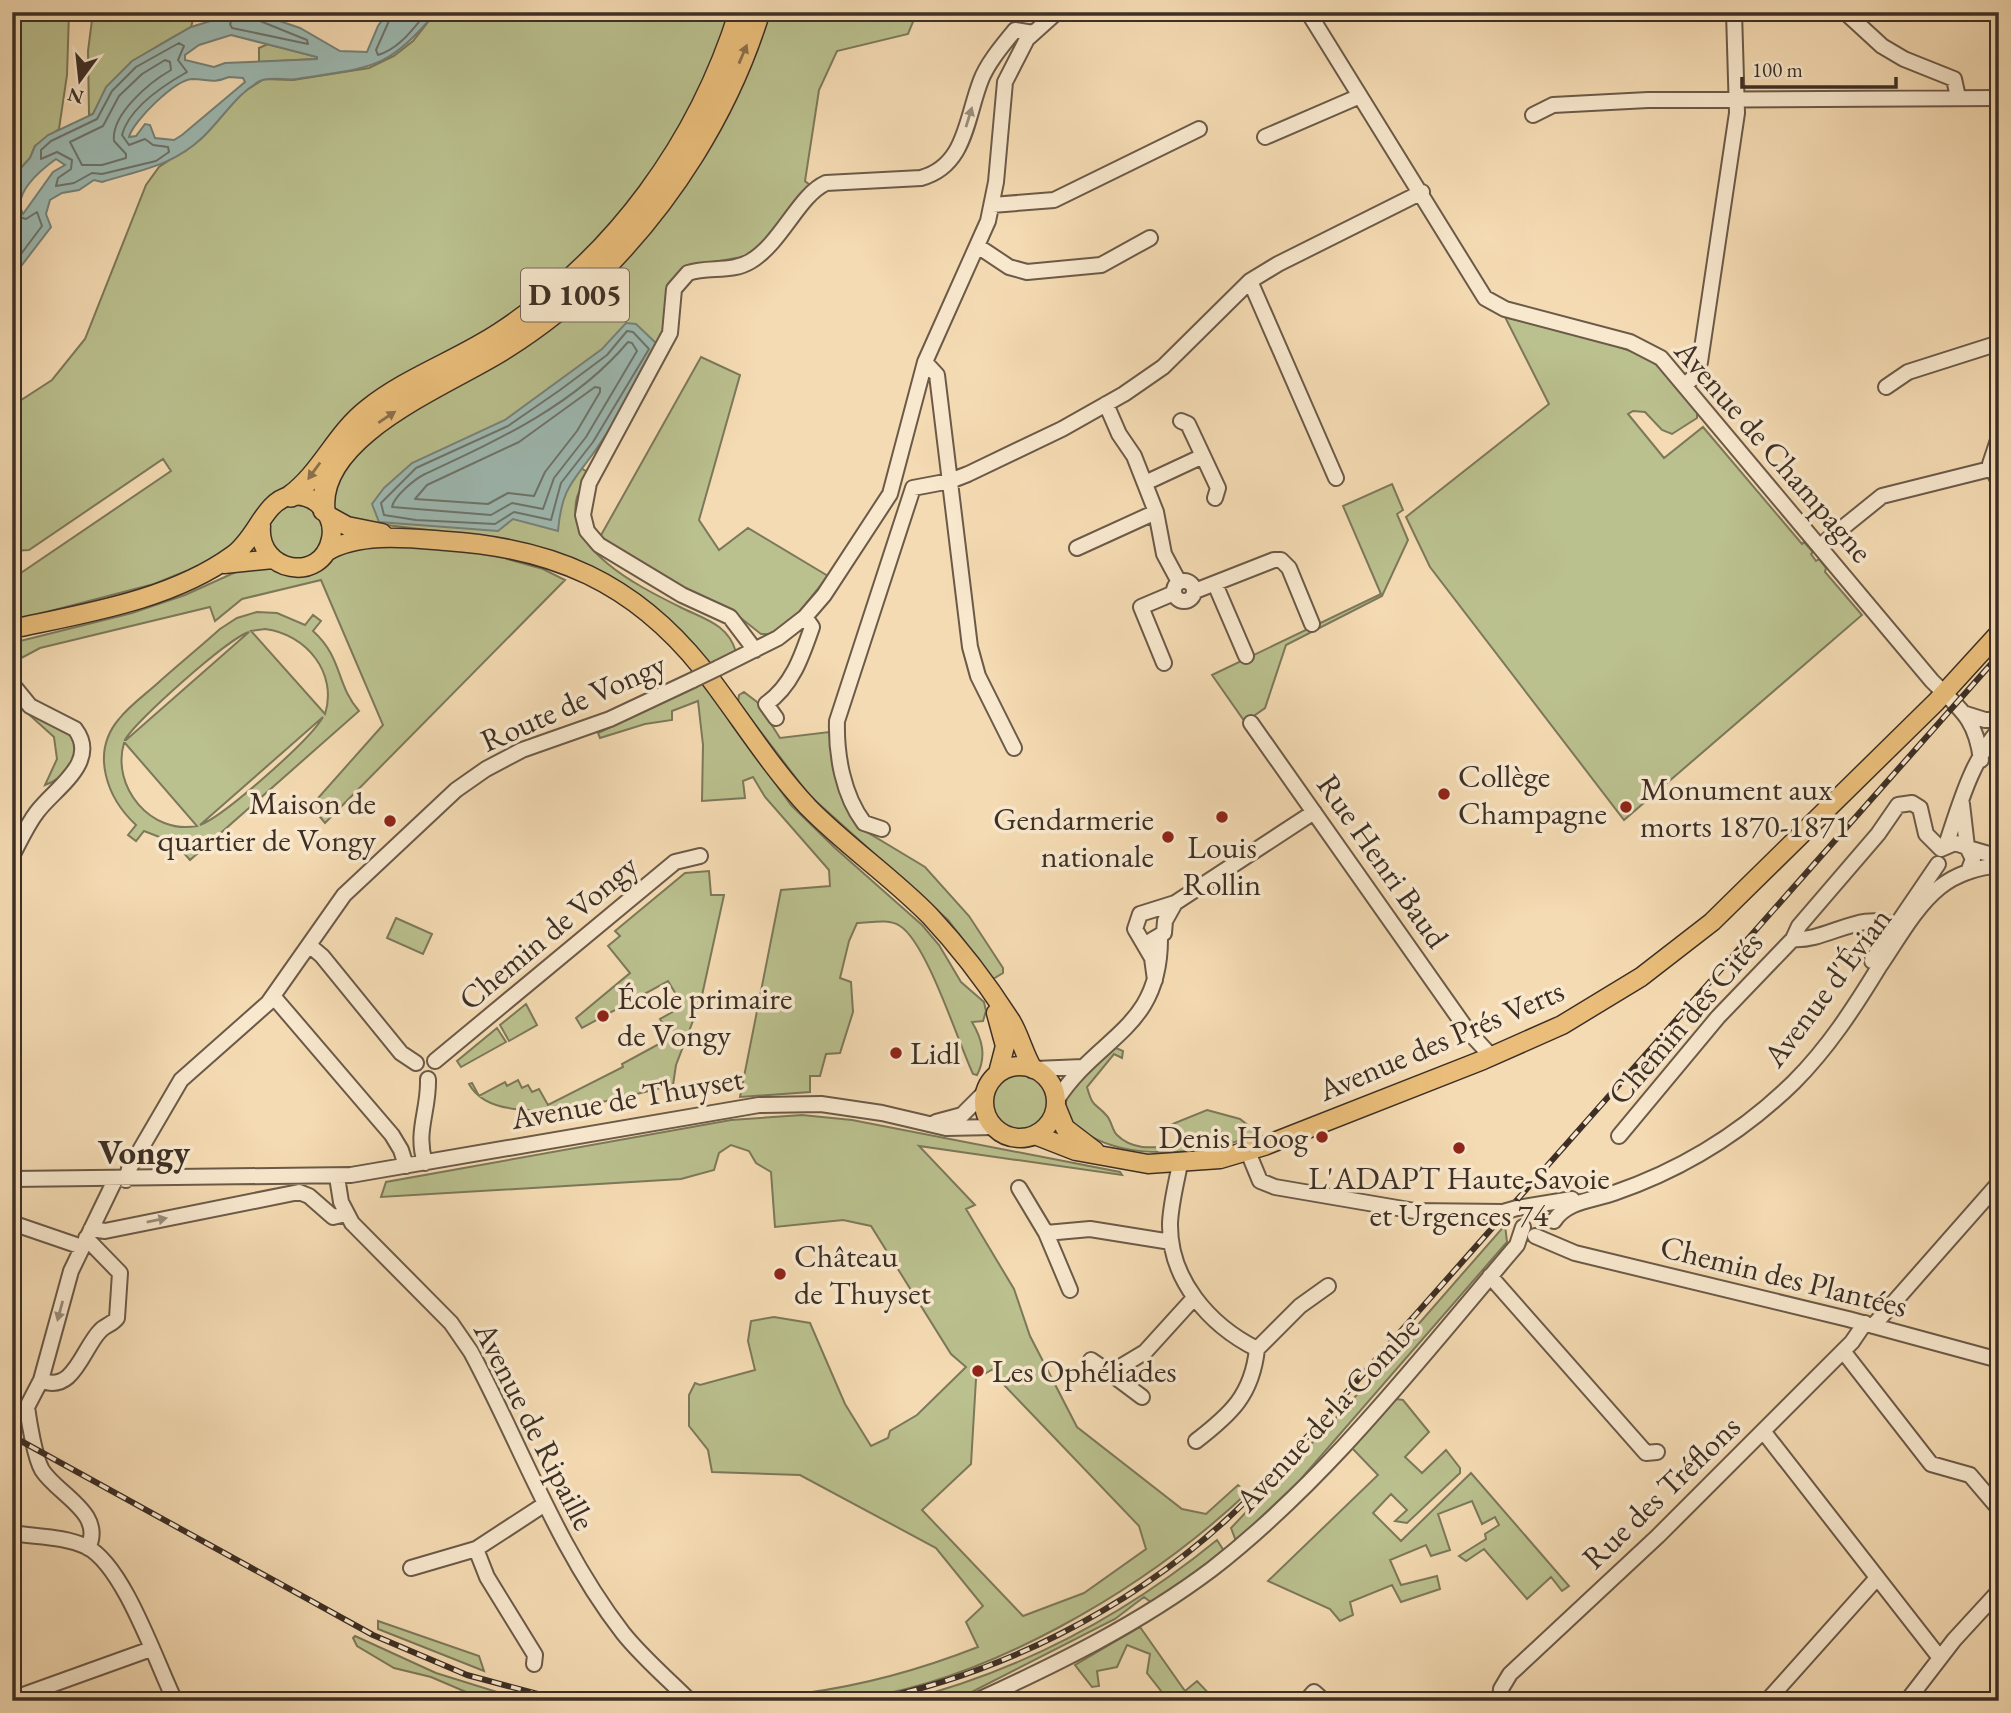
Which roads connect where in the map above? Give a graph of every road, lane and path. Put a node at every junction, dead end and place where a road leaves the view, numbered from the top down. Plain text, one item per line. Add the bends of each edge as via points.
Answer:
1 (740, 12) edge
2 (759, 12) edge
3 (1057, 12) edge
4 (1308, 12) edge
5 (1734, 12) edge
6 (1845, 12) edge
7 (1032, 33) junction
8 (1360, 96) junction
9 (1737, 97) junction
10 (1958, 97) junction
11 (1999, 98) edge
12 (1533, 115) dead end
13 (1199, 129) dead end
14 (1265, 137) dead end
15 (1422, 192) junction
16 (992, 205) junction
17 (1150, 238) dead end
18 (979, 247) junction
19 (1250, 281) junction
20 (1999, 343) edge
21 (925, 362) junction
22 (1685, 385) junction
23 (1885, 387) dead end
24 (1106, 404) junction
25 (1181, 421) dead end
26 (1999, 437) edge
27 (1203, 456) junction
28 (1994, 476) edge
29 (1336, 478) dead end
30 (950, 481) junction
31 (1144, 482) junction
32 (291, 496) junction
33 (1215, 498) dead end
34 (1156, 512) junction
35 (326, 513) junction
36 (261, 526) junction
37 (406, 538) junction
38 (1820, 547) junction
39 (1077, 548) dead end
40 (326, 552) junction
41 (273, 559) junction
42 (219, 565) junction
43 (1215, 584) junction
44 (1176, 587) junction
45 (804, 617) junction
46 (1312, 624) dead end
47 (12, 629) edge
48 (1999, 633) edge
49 (755, 650) junction
50 (1246, 656) dead end
51 (1164, 663) dead end
52 (12, 684) edge
53 (1945, 693) junction
54 (1966, 715) junction
55 (776, 718) dead end
56 (1999, 720) edge
57 (1251, 723) dead end
58 (1999, 730) edge
59 (1999, 746) edge
60 (1014, 748) dead end
61 (1981, 760) junction
62 (1962, 804) junction
63 (1314, 812) junction
64 (882, 829) dead end
65 (1944, 847) junction
66 (1968, 847) junction
67 (12, 856) edge
68 (700, 856) dead end
69 (1999, 857) edge
70 (1938, 864) junction
71 (1999, 866) edge
72 (1962, 875) junction
73 (1175, 902) junction
74 (1153, 910) junction
75 (1165, 921) junction
76 (1894, 926) junction
77 (1160, 937) junction
78 (1142, 938) junction
79 (1793, 939) junction
80 (309, 945) junction
81 (1155, 981) junction
82 (989, 994) junction
83 (273, 996) junction
84 (1468, 1031) junction
85 (1492, 1057) junction
86 (435, 1061) junction
87 (416, 1063) junction
88 (1471, 1065) junction
89 (1083, 1067) junction
90 (1034, 1069) junction
91 (998, 1073) junction
92 (428, 1079) junction
93 (984, 1093) junction
94 (1056, 1104) junction
95 (928, 1122) junction
96 (993, 1127) junction
97 (1035, 1135) junction
98 (1619, 1136) dead end
99 (1248, 1152) junction
100 (1098, 1153) junction
101 (425, 1163) junction
102 (1180, 1164) junction
103 (406, 1166) junction
104 (337, 1177) junction
105 (12, 1180) edge
106 (121, 1180) junction
107 (1999, 1183) edge
108 (1019, 1188) dead end
109 (346, 1214) junction
110 (1521, 1218) junction
111 (12, 1223) edge
112 (1553, 1224) junction
113 (1046, 1233) junction
114 (86, 1238) junction
115 (1171, 1242) junction
116 (1556, 1246) junction
117 (1490, 1276) junction
118 (1328, 1286) dead end
119 (1070, 1290) dead end
120 (1194, 1298) junction
121 (1869, 1325) junction
122 (1256, 1349) junction
123 (1843, 1351) junction
124 (1091, 1360) dead end
125 (1999, 1360) edge
126 (1110, 1373) junction
127 (41, 1380) junction
128 (1142, 1397) dead end
129 (1763, 1431) junction
130 (1196, 1441) dead end
131 (1657, 1452) dead end
132 (545, 1504) junction
133 (1999, 1508) edge
134 (12, 1533) edge
135 (88, 1548) junction
136 (476, 1549) junction
137 (411, 1568) dead end
138 (1877, 1578) junction
139 (1999, 1591) edge
140 (151, 1650) junction
141 (1940, 1658) junction
142 (534, 1664) dead end
143 (12, 1699) edge
144 (175, 1701) edge
145 (690, 1701) edge
146 (976, 1701) edge
147 (1306, 1701) edge
148 (1324, 1701) edge
149 (1500, 1701) edge
150 (1767, 1701) edge
151 (1907, 1701) edge

1 -> 32 highway, D 1005 via 718,75 692,128 660,178 611,239 561,288 514,324 369,409
35 -> 2 highway, D 1005 via 324,493 330,477 368,430 522,338 584,288 626,245 664,199 699,145
3 - 7 street
4 - 8 street, Avenue de Champagne
5 - 9 street
6 - 10 street via 1882,46 1954,79
7 - 16 street, Route de Vongy via 1005,82
49 -> 7 street via 730,617 682,596 599,545 587,531 583,515 589,483 670,333 674,289 684,276 699,269 741,266 755,258 778,239 815,190 826,183 936,174 955,156 991,63 1015,30
8 - 14 street
8 - 15 street, Avenue de Champagne
9 - 10 street
9 - 12 street via 1561,104 1540,108
9 - 22 street via 1702,352 1695,376
10 - 11 street
13 - 16 street via 1054,200
15 - 19 street
15 - 22 street, Avenue de Champagne via 1475,286 1491,302 1643,347 1661,358
16 - 18 street, Route de Vongy
17 - 18 street via 1101,265 1027,272 1009,267
18 - 21 street, Route de Vongy
19 - 24 street via 1163,367
19 - 29 street
20 - 23 street via 1908,372
21 - 30 street via 937,375
21 - 45 street, Route de Vongy via 890,494 824,595
22 - 38 street, Avenue de Champagne
24 - 30 street via 1041,440
24 - 31 street
25 - 27 street via 1188,424
26 - 28 street
27 - 31 street
27 - 33 street via 1218,488
28 - 38 street via 1882,496
30 - 60 street via 970,647 978,676
30 - 64 street via 913,488 908,498 837,721 839,756 850,799 864,823
31 - 34 street
32 - 35 main road via 310,498
32 - 36 main road via 269,508
34 - 39 street
34 - 44 street
35 - 37 main road via 347,526
35 - 40 main road via 332,534
36 - 41 main road via 262,544
36 - 42 main road via 249,543
37 - 40 main road via 352,542
37 - 82 main road via 500,546 540,555 596,578 646,611 702,668 802,800 929,916
38 - 53 street, Avenue de Champagne
40 - 41 main road via 318,561 301,567
41 - 42 main road
42 - 47 main road via 139,597
43 - 44 street via 1195,591 1189,582
43 - 46 street via 1273,560 1281,561 1289,568
43 - 50 street
44 - 51 street via 1142,607
45 - 49 street, Route de Vongy
45 - 55 street via 812,627 803,652 786,684 766,704
48 - 53 main road, Avenue des Prés Verts
49 - 80 street, Route de Vongy, bridge via 610,719 522,750 469,780 344,895
52 - 67 street via 30,706 75,729 83,751 79,766 37,811
53 - 54 street, Avenue de Champagne
53 - 85 main road, Avenue des Prés Verts via 1689,942 1602,1002
54 - 56 street
54 - 61 street, Avenue de Champagne via 1977,734
57 - 63 street, Rue Henri Baud
58 - 61 street
59 - 61 street
61 - 62 street
62 - 65 street
62 - 66 street
63 - 73 street
63 - 84 street, Rue Henri Baud
65 - 66 street via 1958,843
65 - 70 street
65 - 79 street, Chemin des Cités via 1926,834 1920,808 1912,803 1898,805
66 - 69 street
66 - 72 street via 1973,862
68 - 86 street, Chemin de Vongy via 675,862
70 - 72 street via 1945,874
70 - 76 street, Avenue d'Évian
71 - 72 street, Avenue d'Évian
72 - 112 street, Avenue d'Évian via 1932,895 1833,1036 1770,1104 1682,1164 1570,1207
73 - 74 street
73 - 75 street
74 - 75 street
74 - 78 street via 1137,918 1135,929
75 - 77 street
76 - 79 street, Chemin des Cités via 1882,920
76 - 110 street, Avenue d'Évian via 1832,1026 1746,1115 1656,1170
77 - 78 street
77 - 81 street
78 - 81 street via 1153,961
79 - 98 street, Chemin des Cités via 1713,1022
80 - 83 street, Route de Vongy
80 - 87 street via 401,1053
81 - 89 street via 1136,1019
82 - 90 main road via 1010,1021
82 - 91 main road via 1004,1039
83 - 103 street via 392,1135
83 - 106 street, Route de Vongy via 178,1083
84 - 85 street, Rue Henri Baud
84 - 88 street
85 - 88 main road, Avenue des Prés Verts
86 - 87 street via 425,1057
86 - 92 street via 436,1072
87 - 92 street via 417,1074
88 - 99 main road, Avenue des Prés Verts
89 - 90 street
89 - 94 street
90 - 91 main road via 1015,1066
90 - 94 main road via 1048,1080
91 - 93 main road
92 - 101 street via 419,1140
93 - 95 street, Avenue de Thuyset via 958,1118
93 - 96 main road via 985,1111
94 - 97 main road via 1049,1124
94 - 100 main road via 1065,1128
95 - 96 street, Avenue de Thuyset via 951,1129
95 - 101 street, Avenue de Thuyset via 841,1106 759,1105
96 - 97 main road via 1013,1138
97 - 100 main road via 1076,1151
99 - 102 main road, Avenue des Prés Verts
99 - 110 street via 1257,1177 1269,1186 1398,1209
100 - 102 main road via 1147,1164
101 - 103 street, Avenue de Thuyset
102 - 115 street
103 - 104 street, Avenue de Thuyset
104 - 106 street, Avenue de Thuyset
104 - 109 street, Avenue de Ripaille
105 - 106 street, Avenue de Thuyset
106 - 114 street, Route de Vongy
107 - 121 street, Rue des Tréflons
108 - 113 street
114 -> 109 street via 299,1192 331,1216
109 - 132 street, Avenue de Ripaille via 461,1337
110 - 112 street via 1551,1212
110 - 112 street, Avenue d'Évian via 1545,1235
110 - 116 street, Chemin des Plantées
110 - 117 street, Avenue de la Combe via 1517,1245
111 - 114 street
112 - 116 street
113 - 115 street via 1090,1229
113 - 119 street
114 -> 127 street, Route de Vongy via 68,1280
114 - 127 street via 120,1273 117,1318 101,1329 62,1381 51,1384
115 - 120 street via 1175,1261
116 - 121 street, Chemin des Plantées
117 - 131 street via 1646,1453
117 - 146 street, Avenue de la Combe via 1335,1454 1250,1537 1195,1581 1115,1633
118 - 122 street
120 - 122 street via 1226,1330
120 - 126 street via 1145,1352
121 - 123 street, Rue des Tréflons
121 - 125 street, Chemin des Plantées
122 - 130 street via 1255,1371 1241,1399
123 - 129 street, Rue des Tréflons
123 - 133 street via 1931,1464 1970,1475
124 - 126 street
126 - 128 street
127 - 135 street, Route de Vongy via 27,1407 45,1473 86,1516 93,1532
129 - 138 street
129 - 149 street, Rue des Tréflons via 1510,1674
132 - 136 street
132 - 145 street, Avenue de Ripaille via 608,1613 644,1658
134 - 135 street
135 - 140 street via 114,1573
136 - 137 street
136 - 142 street via 487,1577 535,1655
138 - 141 street
138 - 150 street
139 - 141 street
140 - 143 street
140 - 144 street
141 - 151 street
147 - 148 street via 1314,1692

